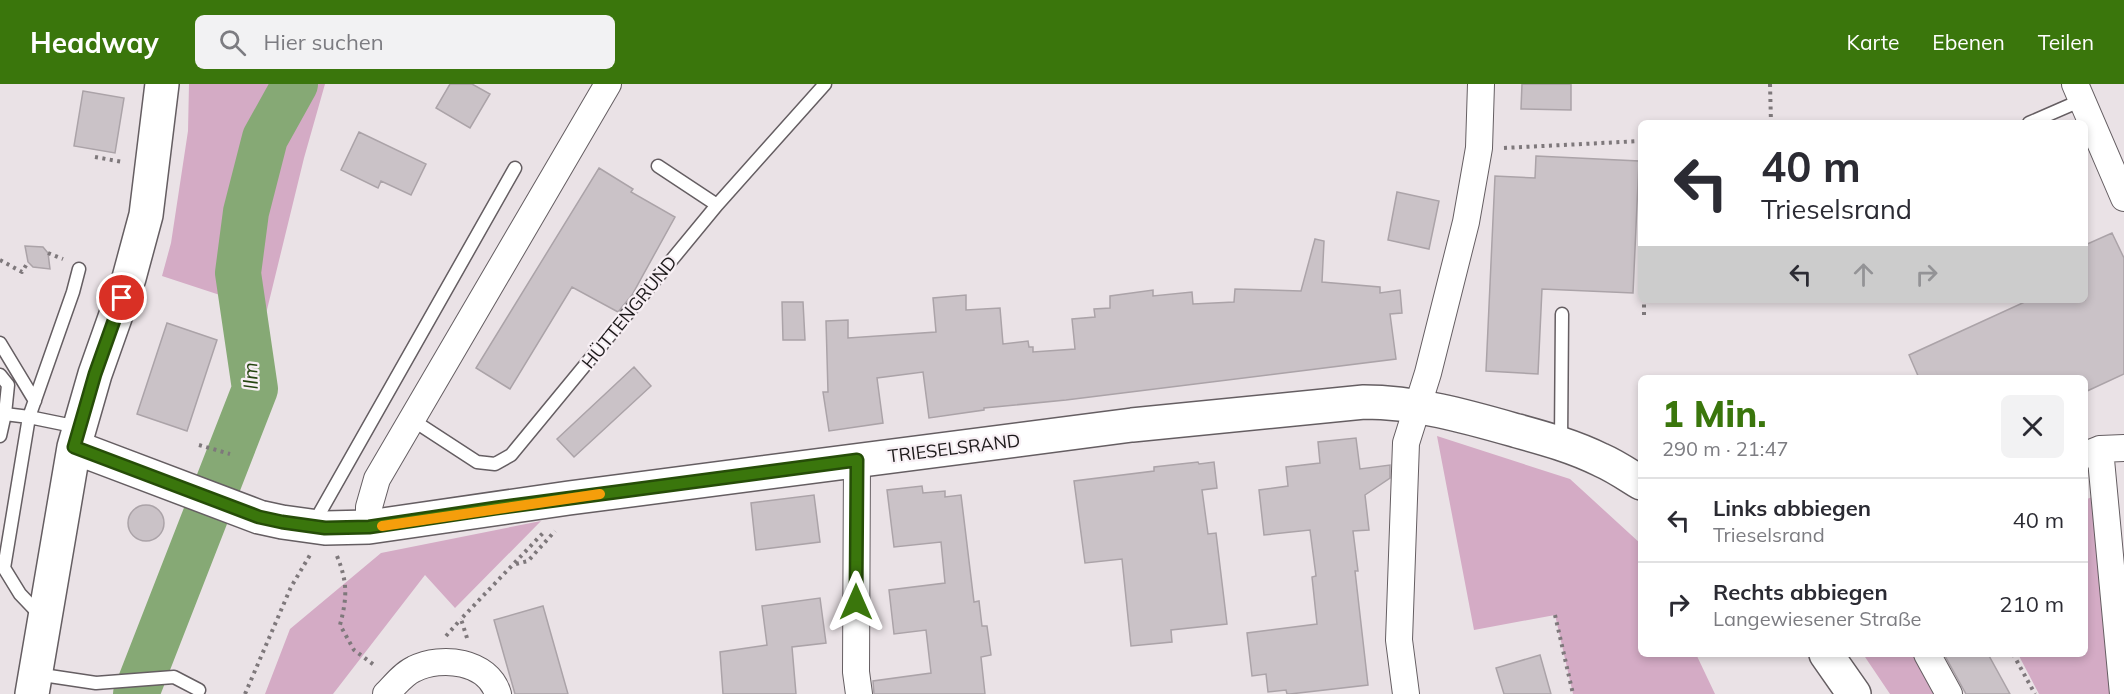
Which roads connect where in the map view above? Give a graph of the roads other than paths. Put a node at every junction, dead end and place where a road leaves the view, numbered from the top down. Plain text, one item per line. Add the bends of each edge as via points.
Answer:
1 (162, 84) edge
2 (609, 84) edge
3 (825, 84) edge
4 (1481, 84) edge
5 (2079, 92) edge
6 (2034, 120) edge
7 (658, 166) dead end
8 (515, 168) dead end
9 (2124, 198) edge
10 (717, 205) junction
11 (79, 269) dead end
12 (1562, 314) dead end
13 (0, 342) edge
14 (0, 375) edge
15 (35, 401) junction
16 (1418, 407) junction
17 (5, 414) junction
18 (29, 417) junction
19 (411, 419) junction
20 (0, 436) edge
21 (77, 437) junction
22 (1561, 443) junction
23 (2103, 451) edge
24 (857, 460) junction
25 (1638, 481) edge
26 (318, 527) junction
27 (369, 527) junction
28 (44, 620) junction
29 (1828, 657) edge
30 (1929, 657) edge
31 (33, 684) edge
32 (199, 690) dead end
33 (386, 694) edge
34 (498, 694) edge
35 (859, 694) edge
36 (1406, 694) edge
37 (1854, 694) edge
38 (1949, 694) edge
39 (2123, 694) edge

1 - 21 street via 146,215
2 - 19 street
3 - 10 lane, HÜTTENGRUND
4 - 16 street via 1479,148 1457,263
5 - 6 lane
5 - 9 street
7 - 10 lane
8 - 26 lane
10 - 19 lane, HÜTTENGRUND via 511,455 495,464 477,462
11 - 15 lane
12 - 22 lane
13 - 15 lane
14 - 17 lane via 8,385
15 - 18 lane
16 - 22 street, TRIESELSRAND
16 - 24 street, TRIESELSRAND via 1364,402 1234,414
16 - 36 street via 1406,443 1402,520 1399,640
17 - 18 lane
17 - 20 lane
18 - 21 lane
18 - 28 lane via 4,568 20,594
19 - 27 street via 377,479 369,507
21 - 26 street, TRIESELSRAND via 194,492 270,519
21 - 28 street
22 - 25 street, TRIESELSRAND via 1602,460
23 - 39 street
24 - 27 street, TRIESELSRAND
24 - 35 street
26 - 27 street, TRIESELSRAND
28 - 31 street
29 - 37 street
30 - 38 street
31 - 32 lane via 174,677
33 - 34 street via 411,670 448,661 476,668 494,682

